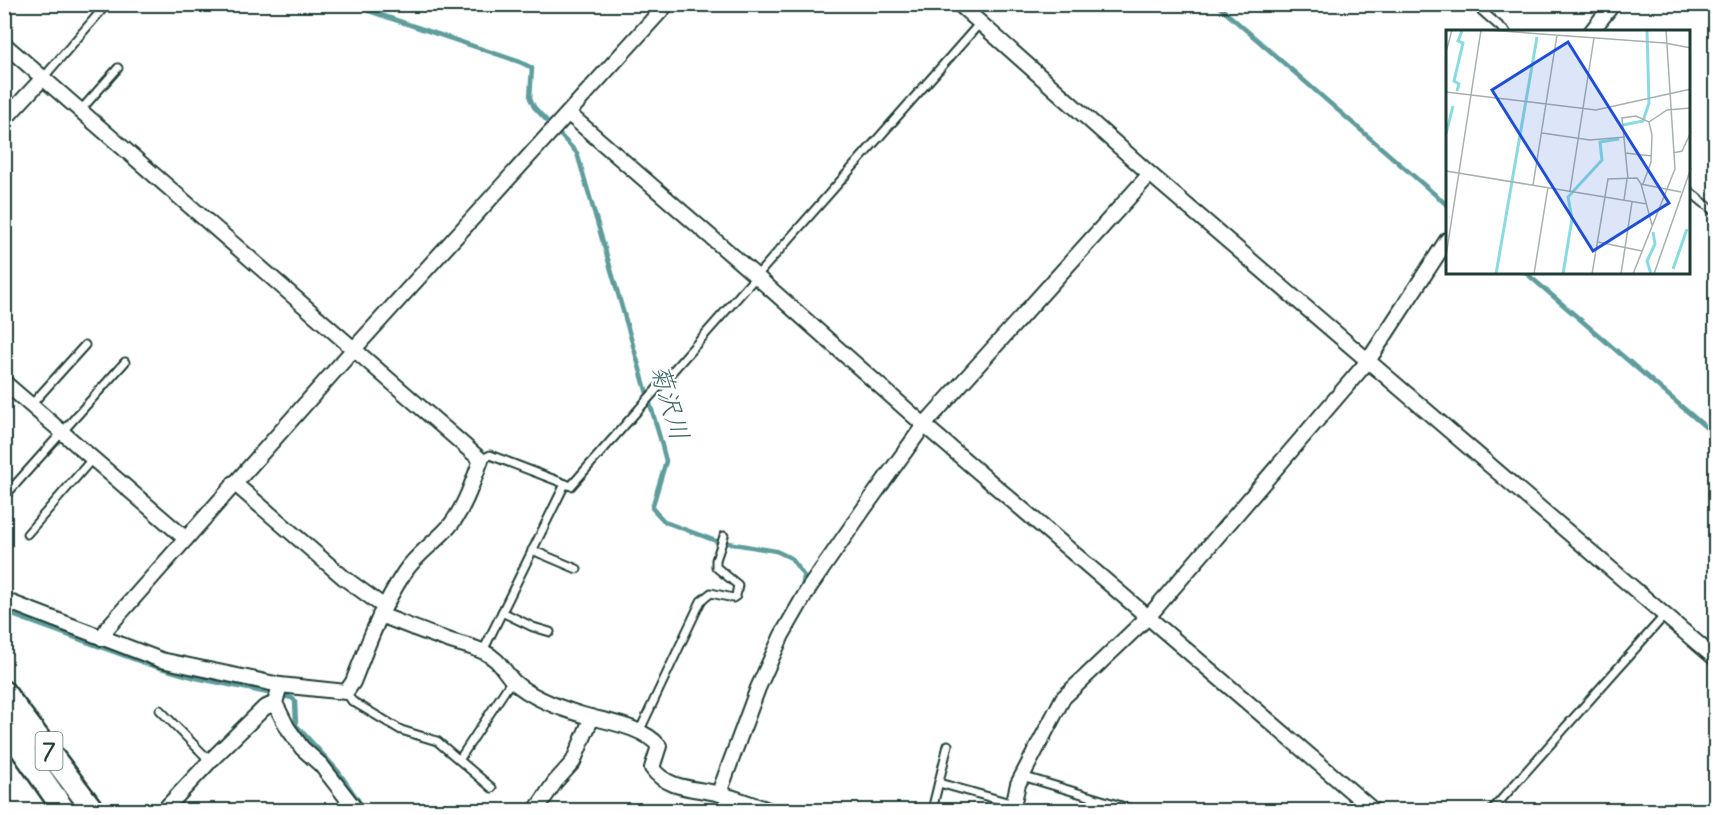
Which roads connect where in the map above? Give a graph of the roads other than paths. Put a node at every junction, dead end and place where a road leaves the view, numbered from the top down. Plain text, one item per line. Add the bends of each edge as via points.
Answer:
1 (107, 4) edge
2 (667, 4) edge
3 (959, 4) edge
4 (1474, 4) edge
5 (1613, 4) edge
6 (980, 23) junction
7 (1504, 30) edge
8 (1593, 30) edge
9 (4, 44) edge
10 (118, 68) dead end
11 (42, 78) junction
12 (80, 111) junction
13 (569, 114) junction
14 (4, 120) edge
15 (1150, 174) junction
16 (1690, 191) edge
17 (1716, 213) edge
18 (1446, 242) edge
19 (756, 276) junction
20 (85, 345) dead end
21 (353, 350) junction
22 (1368, 361) junction
23 (125, 362) dead end
24 (4, 382) edge
25 (31, 405) junction
26 (924, 425) junction
27 (62, 432) junction
28 (93, 458) junction
29 (481, 460) junction
30 (234, 483) junction
31 (565, 484) junction
32 (4, 497) edge
33 (27, 534) dead end
34 (724, 536) dead end
35 (186, 538) junction
36 (532, 550) junction
37 (577, 569) dead end
38 (4, 600) edge
39 (382, 611) junction
40 (502, 612) junction
41 (1665, 615) junction
42 (1149, 616) junction
43 (550, 632) dead end
44 (102, 638) junction
45 (483, 651) junction
46 (1716, 659) edge
47 (512, 680) junction
48 (280, 685) junction
49 (4, 692) edge
50 (346, 692) junction
51 (275, 703) junction
52 (160, 710) dead end
53 (592, 717) junction
54 (4, 724) edge
55 (639, 732) junction
56 (948, 745) dead end
57 (459, 760) junction
58 (210, 761) junction
59 (1022, 776) junction
60 (939, 783) junction
61 (492, 789) dead end
62 (719, 793) junction
63 (1013, 807) edge
64 (64, 810) edge
65 (93, 810) edge
66 (164, 810) edge
67 (356, 810) edge
68 (536, 810) edge
69 (769, 810) edge
70 (932, 810) edge
71 (1135, 810) edge
72 (1373, 810) edge
73 (1492, 810) edge

1 - 11 lane
2 - 13 street
3 - 6 street
4 - 7 lane
5 - 8 street
6 - 15 street
6 - 19 lane
9 - 11 street
10 - 12 lane
11 - 12 street
11 - 14 street
12 - 21 street
13 - 19 street
13 - 21 street
15 - 22 street
15 - 26 street
16 - 17 lane
18 - 22 street
19 - 26 street
19 - 31 lane via 571,486
20 - 25 lane
21 - 29 street
21 - 30 street
22 - 41 street
22 - 42 street
23 - 27 lane
24 - 25 street
25 - 27 street
26 - 42 street
26 - 62 street via 809,588 782,635
27 - 28 street
27 - 32 lane
28 - 33 lane
28 - 35 street
29 - 31 lane via 490,455
29 - 39 street via 451,524 406,570
30 - 35 street
30 - 39 street
31 - 36 lane
34 - 55 lane via 716,567 738,585 738,591 733,598 711,593 701,601
35 - 44 street
36 - 37 lane
36 - 40 lane
38 - 44 street
39 - 45 street via 443,639
39 - 50 street
40 - 43 lane
40 - 45 lane
41 - 46 street
41 - 73 lane
42 - 59 street via 1063,698
42 - 72 street
44 - 48 street via 161,660
45 - 47 street via 497,659
47 - 53 street via 543,700
47 - 57 lane
48 - 50 street
48 - 51 street
49 - 65 main road, 7
50 - 57 lane via 352,701 401,730 437,741
51 - 58 street via 264,708
51 - 67 street via 302,748 321,765
52 - 58 lane
53 - 55 street
53 - 68 street via 573,762
54 - 64 main road, 7
55 - 62 street via 659,746 652,768 660,777 695,791
56 - 60 lane
57 - 61 lane
58 - 66 street
59 - 63 street
59 - 71 lane
60 - 63 lane
60 - 70 lane
62 - 69 street

